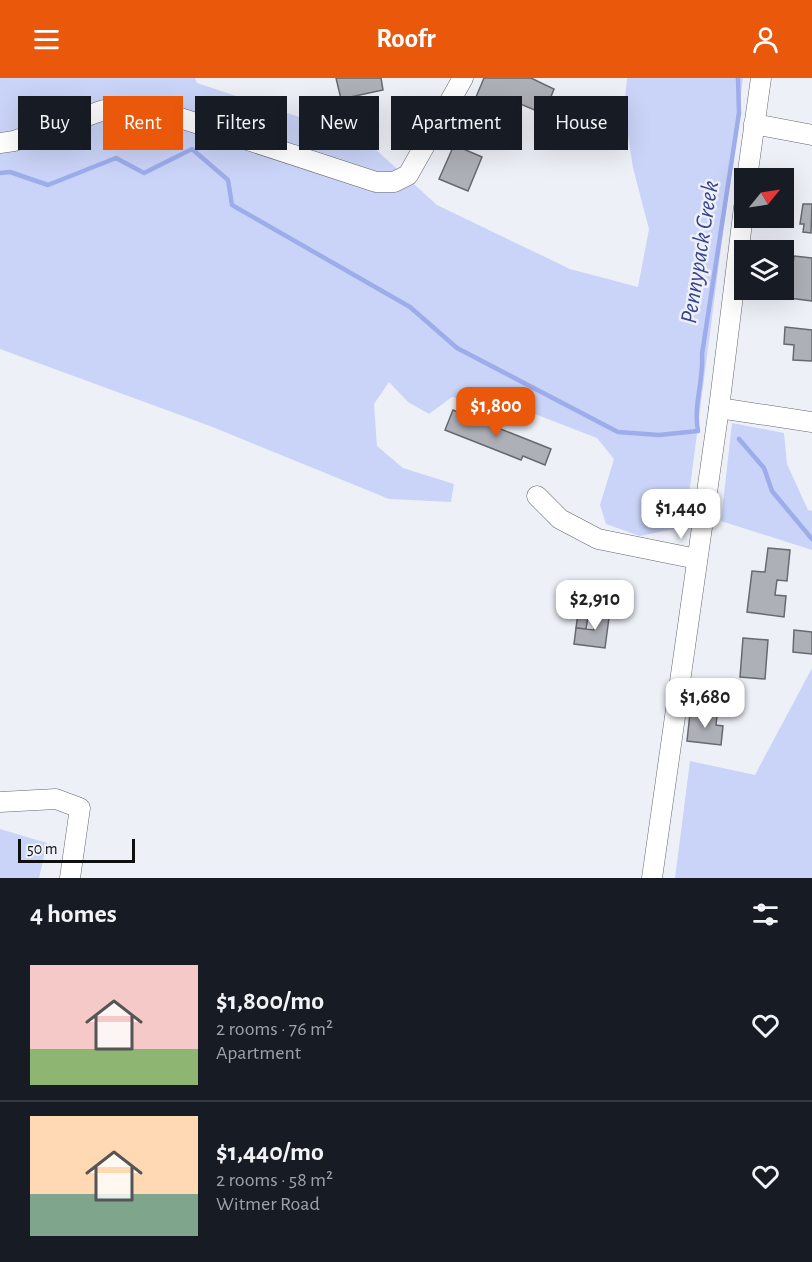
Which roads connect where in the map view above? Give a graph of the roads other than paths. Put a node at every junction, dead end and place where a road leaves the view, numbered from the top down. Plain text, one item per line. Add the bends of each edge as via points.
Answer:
1 (463, 78) edge
2 (761, 78) edge
3 (754, 124) junction
4 (812, 135) edge
5 (0, 143) edge
6 (748, 168) edge
7 (741, 228) edge
8 (719, 408) junction
9 (812, 422) edge
10 (537, 496) dead end
11 (697, 559) junction
12 (0, 802) edge
13 (70, 878) edge
14 (652, 878) edge

1 - 5 street via 408,175 394,182 376,182 162,112 135,109 104,110
2 - 3 street
3 - 4 street
3 - 6 street
7 - 8 street
8 - 9 street
8 - 11 street
10 - 11 street via 560,519 598,539
11 - 14 street
12 - 13 street via 56,799 80,808

